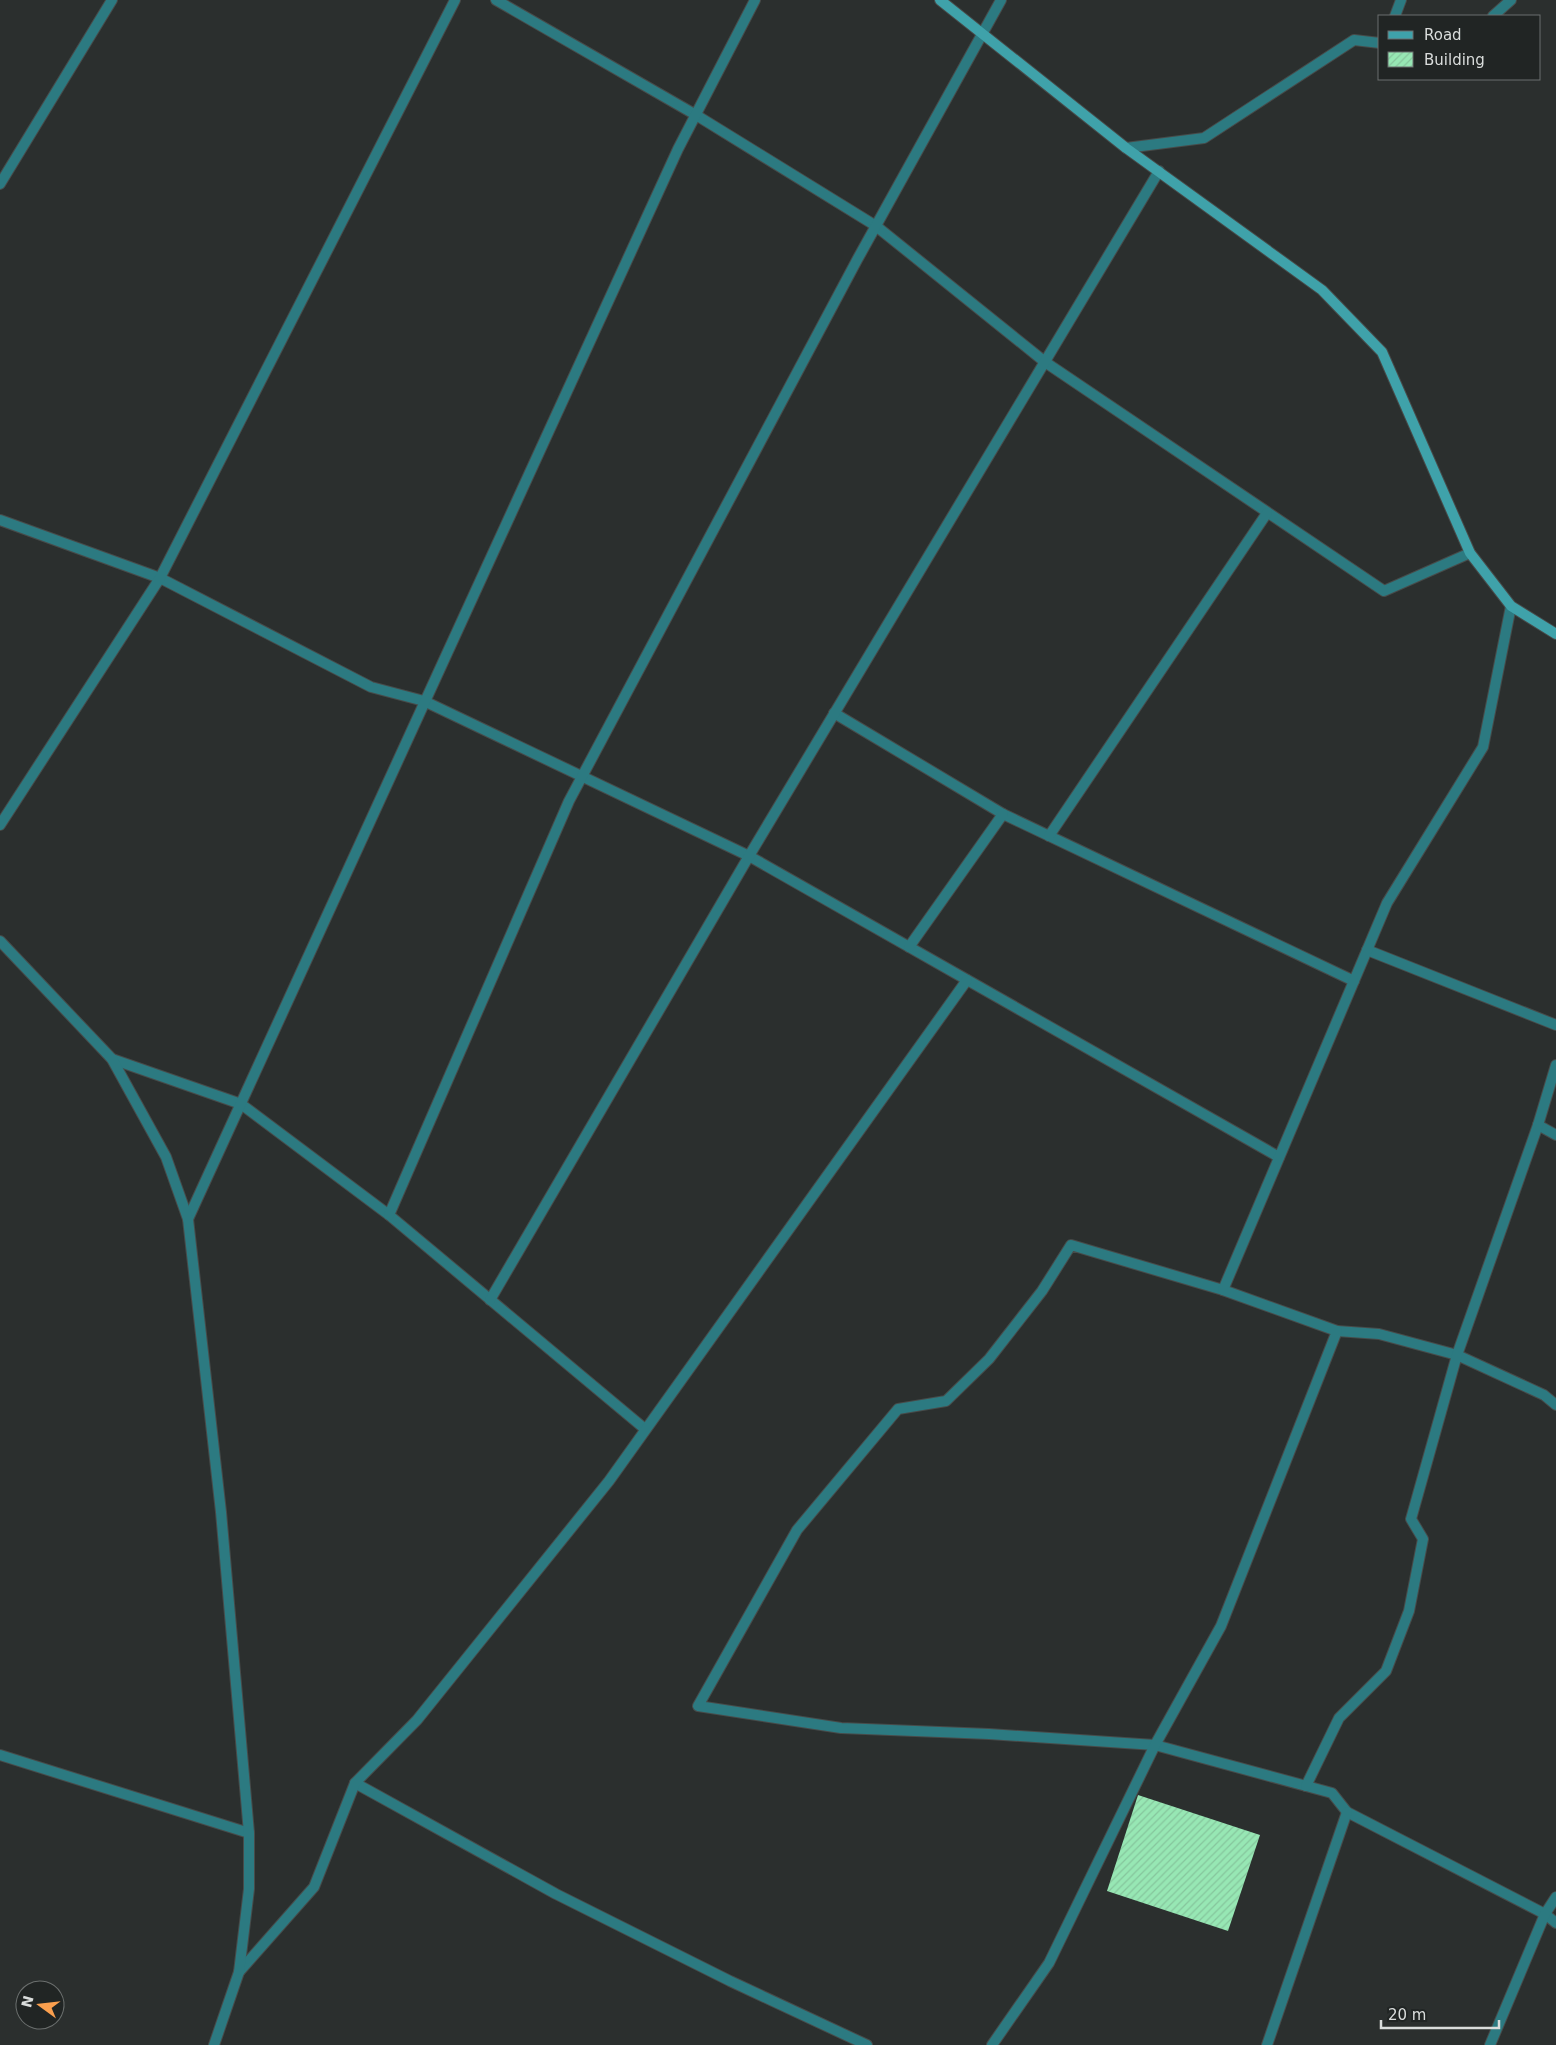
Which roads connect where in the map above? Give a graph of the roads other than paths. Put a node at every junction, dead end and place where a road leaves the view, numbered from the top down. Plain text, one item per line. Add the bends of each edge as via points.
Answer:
1 (112, 0) edge
2 (455, 0) edge
3 (496, 0) edge
4 (755, 0) edge
5 (940, 0) edge
6 (1001, 0) edge
7 (1401, 0) edge
8 (1511, 0) edge
9 (1395, 15) edge
10 (1494, 15) edge
11 (983, 34) junction
12 (1378, 43) edge
13 (696, 115) junction
14 (1126, 148) junction
15 (1159, 171) junction
16 (0, 184) edge
17 (876, 226) junction
18 (1045, 362) junction
19 (1267, 512) junction
20 (0, 520) edge
21 (1470, 552) junction
22 (160, 578) junction
23 (1511, 606) junction
24 (1556, 634) edge
25 (424, 701) junction
26 (834, 713) junction
27 (583, 775) junction
28 (1003, 814) junction
29 (0, 825) edge
30 (1049, 836) junction
31 (749, 856) junction
32 (0, 941) edge
33 (909, 946) junction
34 (1367, 950) junction
35 (967, 980) junction
36 (1354, 981) junction
37 (1556, 1026) edge
38 (112, 1059) junction
39 (1556, 1064) edge
40 (242, 1104) junction
41 (1538, 1125) junction
42 (1556, 1136) edge
43 (1279, 1157) junction
44 (389, 1215) junction
45 (188, 1219) junction
46 (1223, 1290) junction
47 (490, 1300) junction
48 (1336, 1331) junction
49 (1457, 1355) junction
50 (1556, 1405) edge
51 (645, 1429) junction
52 (1155, 1745) junction
53 (0, 1755) edge
54 (355, 1782) junction
55 (1306, 1786) junction
56 (1347, 1812) junction
57 (249, 1833) junction
58 (1556, 1896) edge
59 (1545, 1914) junction
60 (1556, 1923) edge
61 (239, 1972) junction
62 (214, 2045) edge
63 (867, 2045) edge
64 (992, 2045) edge
65 (1266, 2045) edge
66 (1490, 2045) edge

1 - 16 street
2 - 22 street
3 - 13 street
4 - 13 street
5 - 11 main road
6 - 11 street
7 - 9 street
8 - 10 street
11 - 14 main road
11 - 17 street
12 - 14 street via 1354,40 1204,138
13 - 17 street
13 - 25 street
14 - 15 main road
15 - 18 street
15 - 21 main road via 1322,290 1382,352
17 - 18 street
17 - 27 street
18 - 19 street
18 - 26 street
19 - 21 street via 1384,591
19 - 30 street
20 - 22 street
21 - 23 main road
22 - 25 street via 371,686
22 - 29 street
23 - 24 main road
23 - 34 street via 1483,747 1387,903
25 - 27 street
25 - 40 street
26 - 28 street
26 - 31 street
27 - 31 street
27 - 44 street
28 - 30 street
28 - 33 street
30 - 36 street
31 - 33 street
31 - 47 street
32 - 38 street
33 - 35 street
34 - 36 street
34 - 37 street
35 - 43 street
35 - 51 street
36 - 43 street
38 - 40 street
38 - 45 street via 166,1157
39 - 41 street
40 - 44 street
40 - 45 street
41 - 42 street
41 - 49 street
43 - 46 street
44 - 47 street
45 - 57 street via 221,1512
46 - 48 street
46 - 52 street via 1072,1245 1042,1291 989,1359 946,1401 898,1409 797,1530 698,1706 841,1728
47 - 51 street
48 - 49 street via 1379,1334
48 - 52 street via 1221,1626
49 - 50 street via 1544,1395
49 - 55 street via 1411,1519 1423,1539 1409,1611 1386,1671 1339,1718
51 - 54 street via 608,1481 417,1720
52 - 55 street
52 - 64 street via 1049,1963
53 - 57 street
54 - 61 street via 314,1887
54 - 63 street via 556,1894
55 - 56 street via 1332,1793
56 - 59 street
56 - 65 street
57 - 61 street via 249,1889
58 - 59 street
59 - 60 street
59 - 66 street
61 - 62 street

